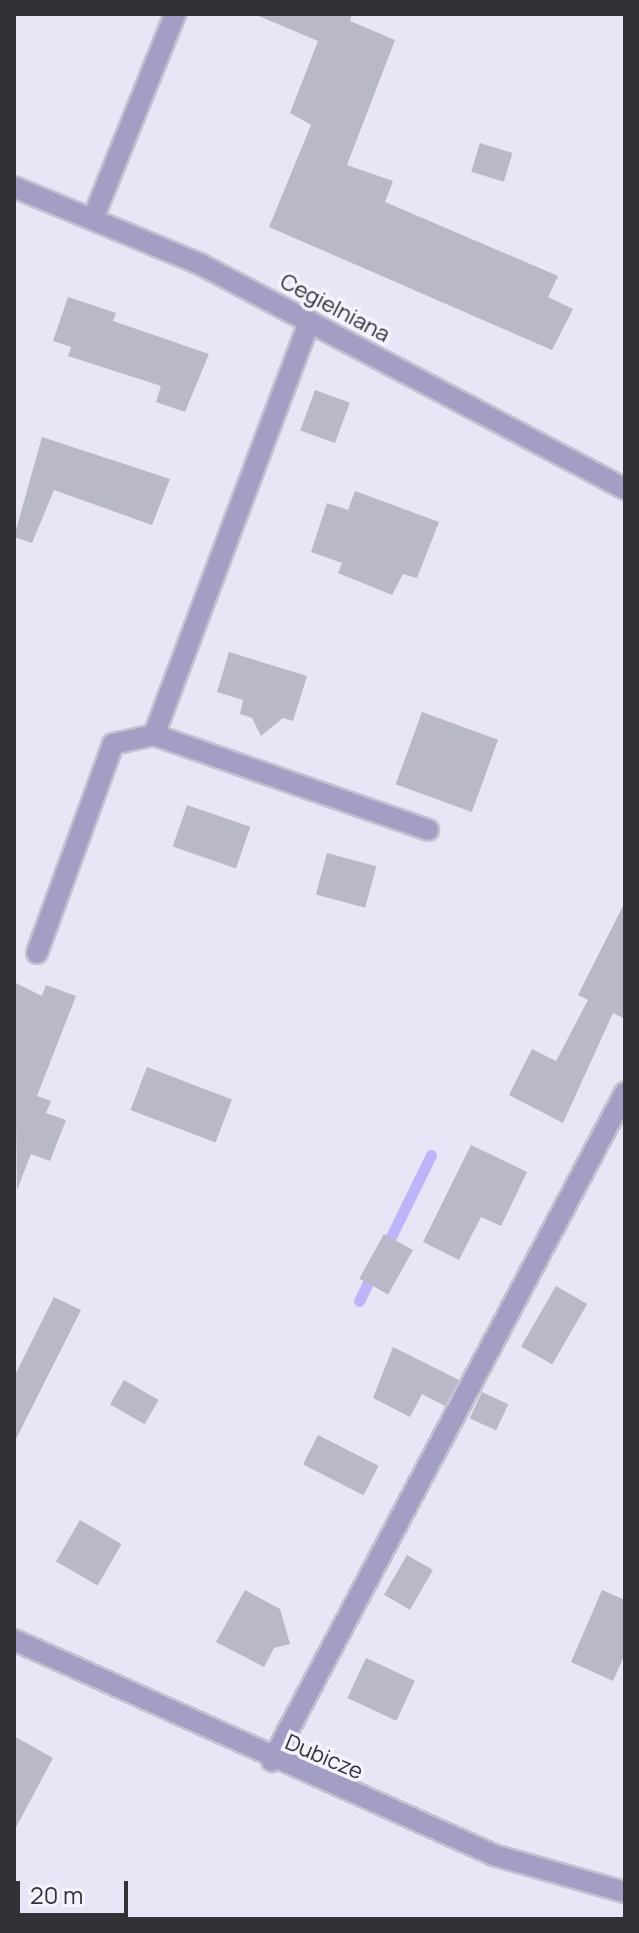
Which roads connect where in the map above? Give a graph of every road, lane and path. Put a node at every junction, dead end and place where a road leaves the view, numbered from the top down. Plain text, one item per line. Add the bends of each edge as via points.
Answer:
1 (175, 14) edge
2 (14, 187) edge
3 (94, 216) junction
4 (310, 321) junction
5 (625, 489) edge
6 (154, 735) junction
7 (428, 830) dead end
8 (37, 953) dead end
9 (625, 1093) edge
10 (14, 1640) edge
11 (272, 1761) junction
12 (625, 1892) edge

1 - 3 street
2 - 3 street, Cegielniana
3 - 4 street, Cegielniana
4 - 5 street, Cegielniana
4 - 6 street
6 - 7 street
6 - 8 street via 113,744
9 - 11 street
10 - 11 street, Dubicze
11 - 12 street, Dubicze via 494,1855

